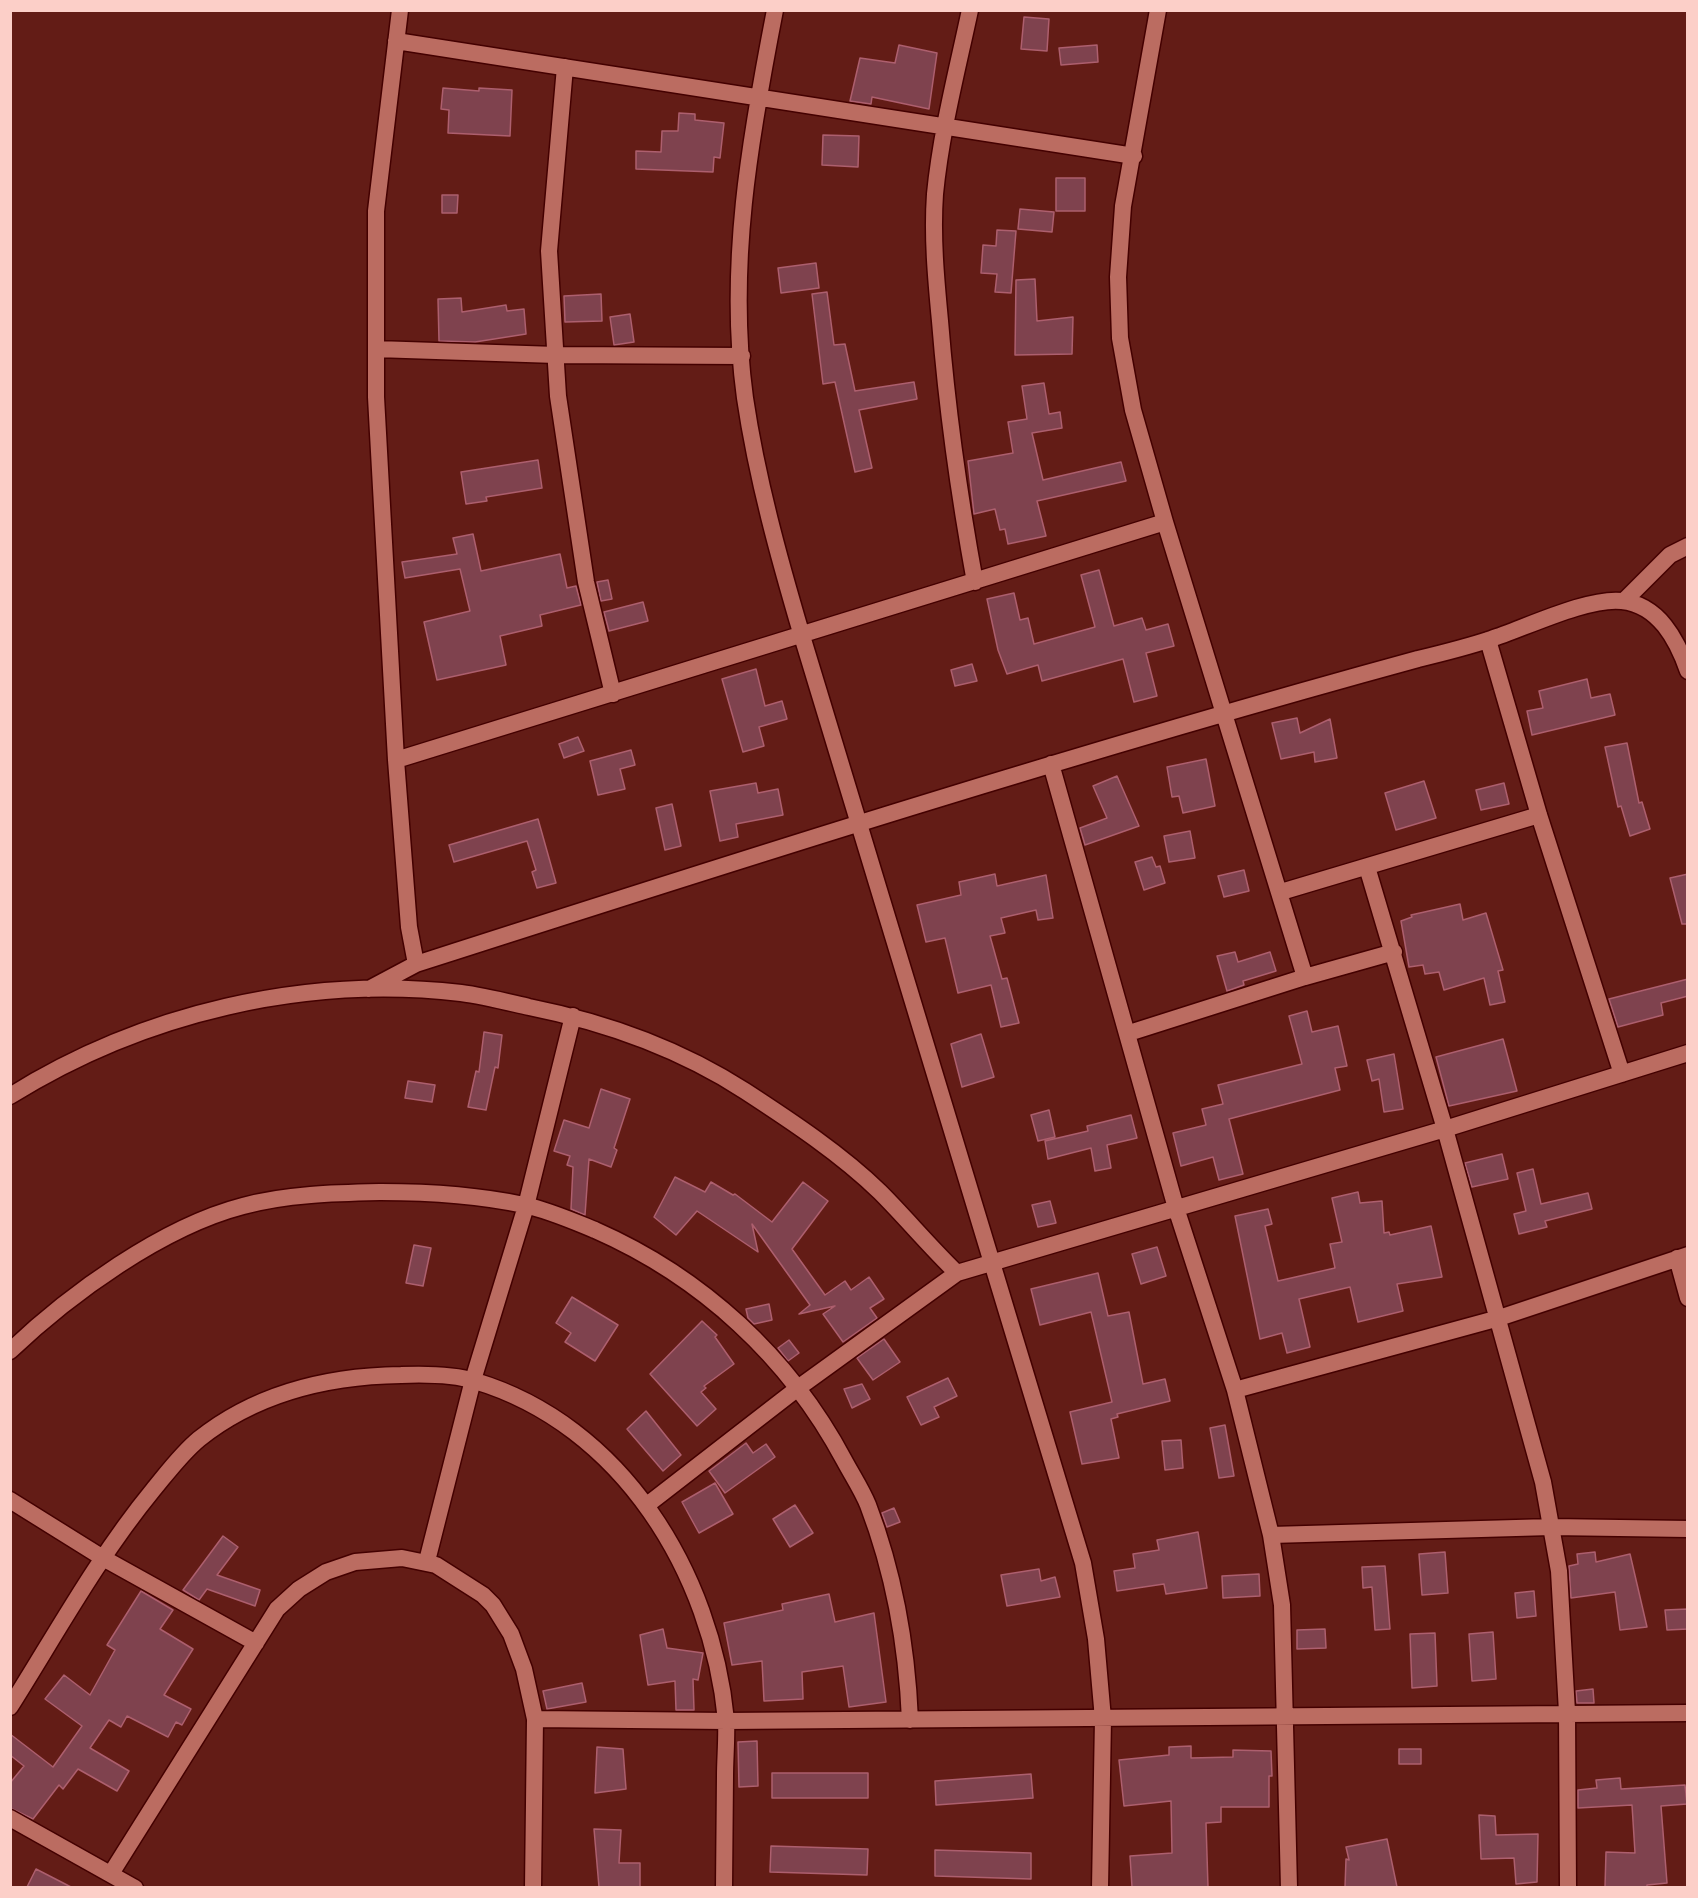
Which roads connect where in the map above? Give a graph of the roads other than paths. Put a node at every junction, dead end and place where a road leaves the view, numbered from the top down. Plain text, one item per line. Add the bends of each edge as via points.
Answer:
1 (400, 10) edge
2 (775, 10) edge
3 (970, 10) edge
4 (1158, 10) edge
5 (396, 41) junction
6 (565, 67) junction
7 (758, 97) junction
8 (946, 126) junction
9 (1134, 156) junction
10 (376, 349) junction
11 (556, 355) junction
12 (742, 356) junction
13 (1165, 522) junction
14 (1688, 546) edge
15 (975, 582) junction
16 (1624, 601) junction
17 (802, 636) junction
18 (1488, 640) junction
19 (1688, 671) edge
20 (613, 694) junction
21 (1222, 713) junction
22 (396, 760) junction
23 (1051, 764) junction
24 (1539, 815) junction
25 (859, 822) junction
26 (1367, 867) junction
27 (1281, 892) junction
28 (1394, 952) junction
29 (416, 964) junction
30 (1305, 977) junction
31 (369, 989) junction
32 (573, 1016) junction
33 (1129, 1033) junction
34 (1688, 1053) edge
35 (1622, 1074) junction
36 (10, 1096) edge
37 (1445, 1129) junction
38 (526, 1206) junction
39 (1176, 1208) junction
40 (1682, 1257) edge
41 (991, 1264) junction
42 (957, 1273) junction
43 (1688, 1298) edge
44 (1499, 1318) junction
45 (10, 1351) edge
46 (473, 1380) junction
47 (798, 1389) junction
48 (1235, 1390) junction
49 (10, 1500) edge
50 (647, 1505) junction
51 (1551, 1527) junction
52 (1688, 1528) edge
53 (1271, 1535) junction
54 (104, 1558) junction
55 (426, 1561) junction
56 (256, 1644) junction
57 (10, 1707) edge
58 (1568, 1712) junction
59 (1688, 1713) edge
60 (1287, 1715) junction
61 (535, 1719) junction
62 (1102, 1719) junction
63 (910, 1720) junction
64 (726, 1721) junction
65 (10, 1818) edge
66 (112, 1872) junction
67 (135, 1887) edge
68 (533, 1887) edge
69 (724, 1887) edge
70 (1100, 1887) edge
71 (1289, 1887) edge
72 (1568, 1887) edge

1 - 5 street
2 - 7 street
3 - 8 street
4 - 9 street
5 - 6 street
5 - 10 street via 376,211
6 - 7 street
6 - 11 street via 549,251
7 - 8 street
7 - 12 street via 741,219
8 - 9 street
8 - 15 street via 935,194 934,253 958,489
9 - 13 street via 1123,206 1118,277 1120,338 1133,410
10 - 11 street
10 - 22 street
11 - 12 street
11 - 20 street via 558,396 586,582
12 - 17 street via 745,397 767,516
13 - 15 street
13 - 21 street
14 - 16 street via 1670,555
15 - 17 street
16 - 18 street via 1600,601
16 - 19 street via 1648,610 1663,623 1679,645
17 - 20 street
17 - 25 street
18 - 21 street
18 - 24 street
20 - 22 street
21 - 23 street
21 - 27 street
22 - 29 street via 409,927
23 - 25 street
23 - 33 street
24 - 26 street
24 - 35 street
25 - 29 street
25 - 41 street
26 - 27 street
26 - 28 street
27 - 30 street
28 - 30 street
28 - 37 street
29 - 31 street
30 - 33 street
31 - 32 street via 462,993
31 - 36 street via 279,996 192,1014 116,1040 47,1073
32 - 38 street
32 - 42 street via 663,1048 742,1089 879,1191
33 - 39 street
34 - 35 street
35 - 37 street
37 - 39 street
37 - 44 street
38 - 45 street via 429,1192 305,1197 243,1205 192,1225 144,1251 81,1291
38 - 46 street
38 - 47 street via 637,1248 690,1281 770,1354
39 - 41 street
39 - 48 street
40 - 43 street
40 - 44 street
41 - 42 street
41 - 62 street via 1083,1563 1096,1639
42 - 47 street
44 - 48 street
44 - 51 street via 1543,1482
46 - 50 street via 552,1416 612,1463
46 - 54 street via 433,1374 364,1376 326,1381 259,1402 231,1416 177,1460 129,1519
46 - 55 street
47 - 50 street
47 - 63 street via 817,1413 867,1502 889,1569 908,1676
48 - 53 street
49 - 54 street
50 - 64 street via 671,1544 700,1610
51 - 52 street
51 - 53 street
51 - 58 street via 1559,1571
53 - 60 street via 1282,1605
54 - 56 street
54 - 57 street
55 - 56 street via 373,1559 326,1572 283,1604
55 - 61 street via 450,1573 493,1605 511,1634 524,1669
56 - 66 street
58 - 59 street
58 - 60 street
58 - 72 street
60 - 62 street
60 - 71 street
61 - 64 street
61 - 68 street
62 - 63 street
62 - 70 street
63 - 64 street
64 - 69 street
65 - 66 street
66 - 67 street

